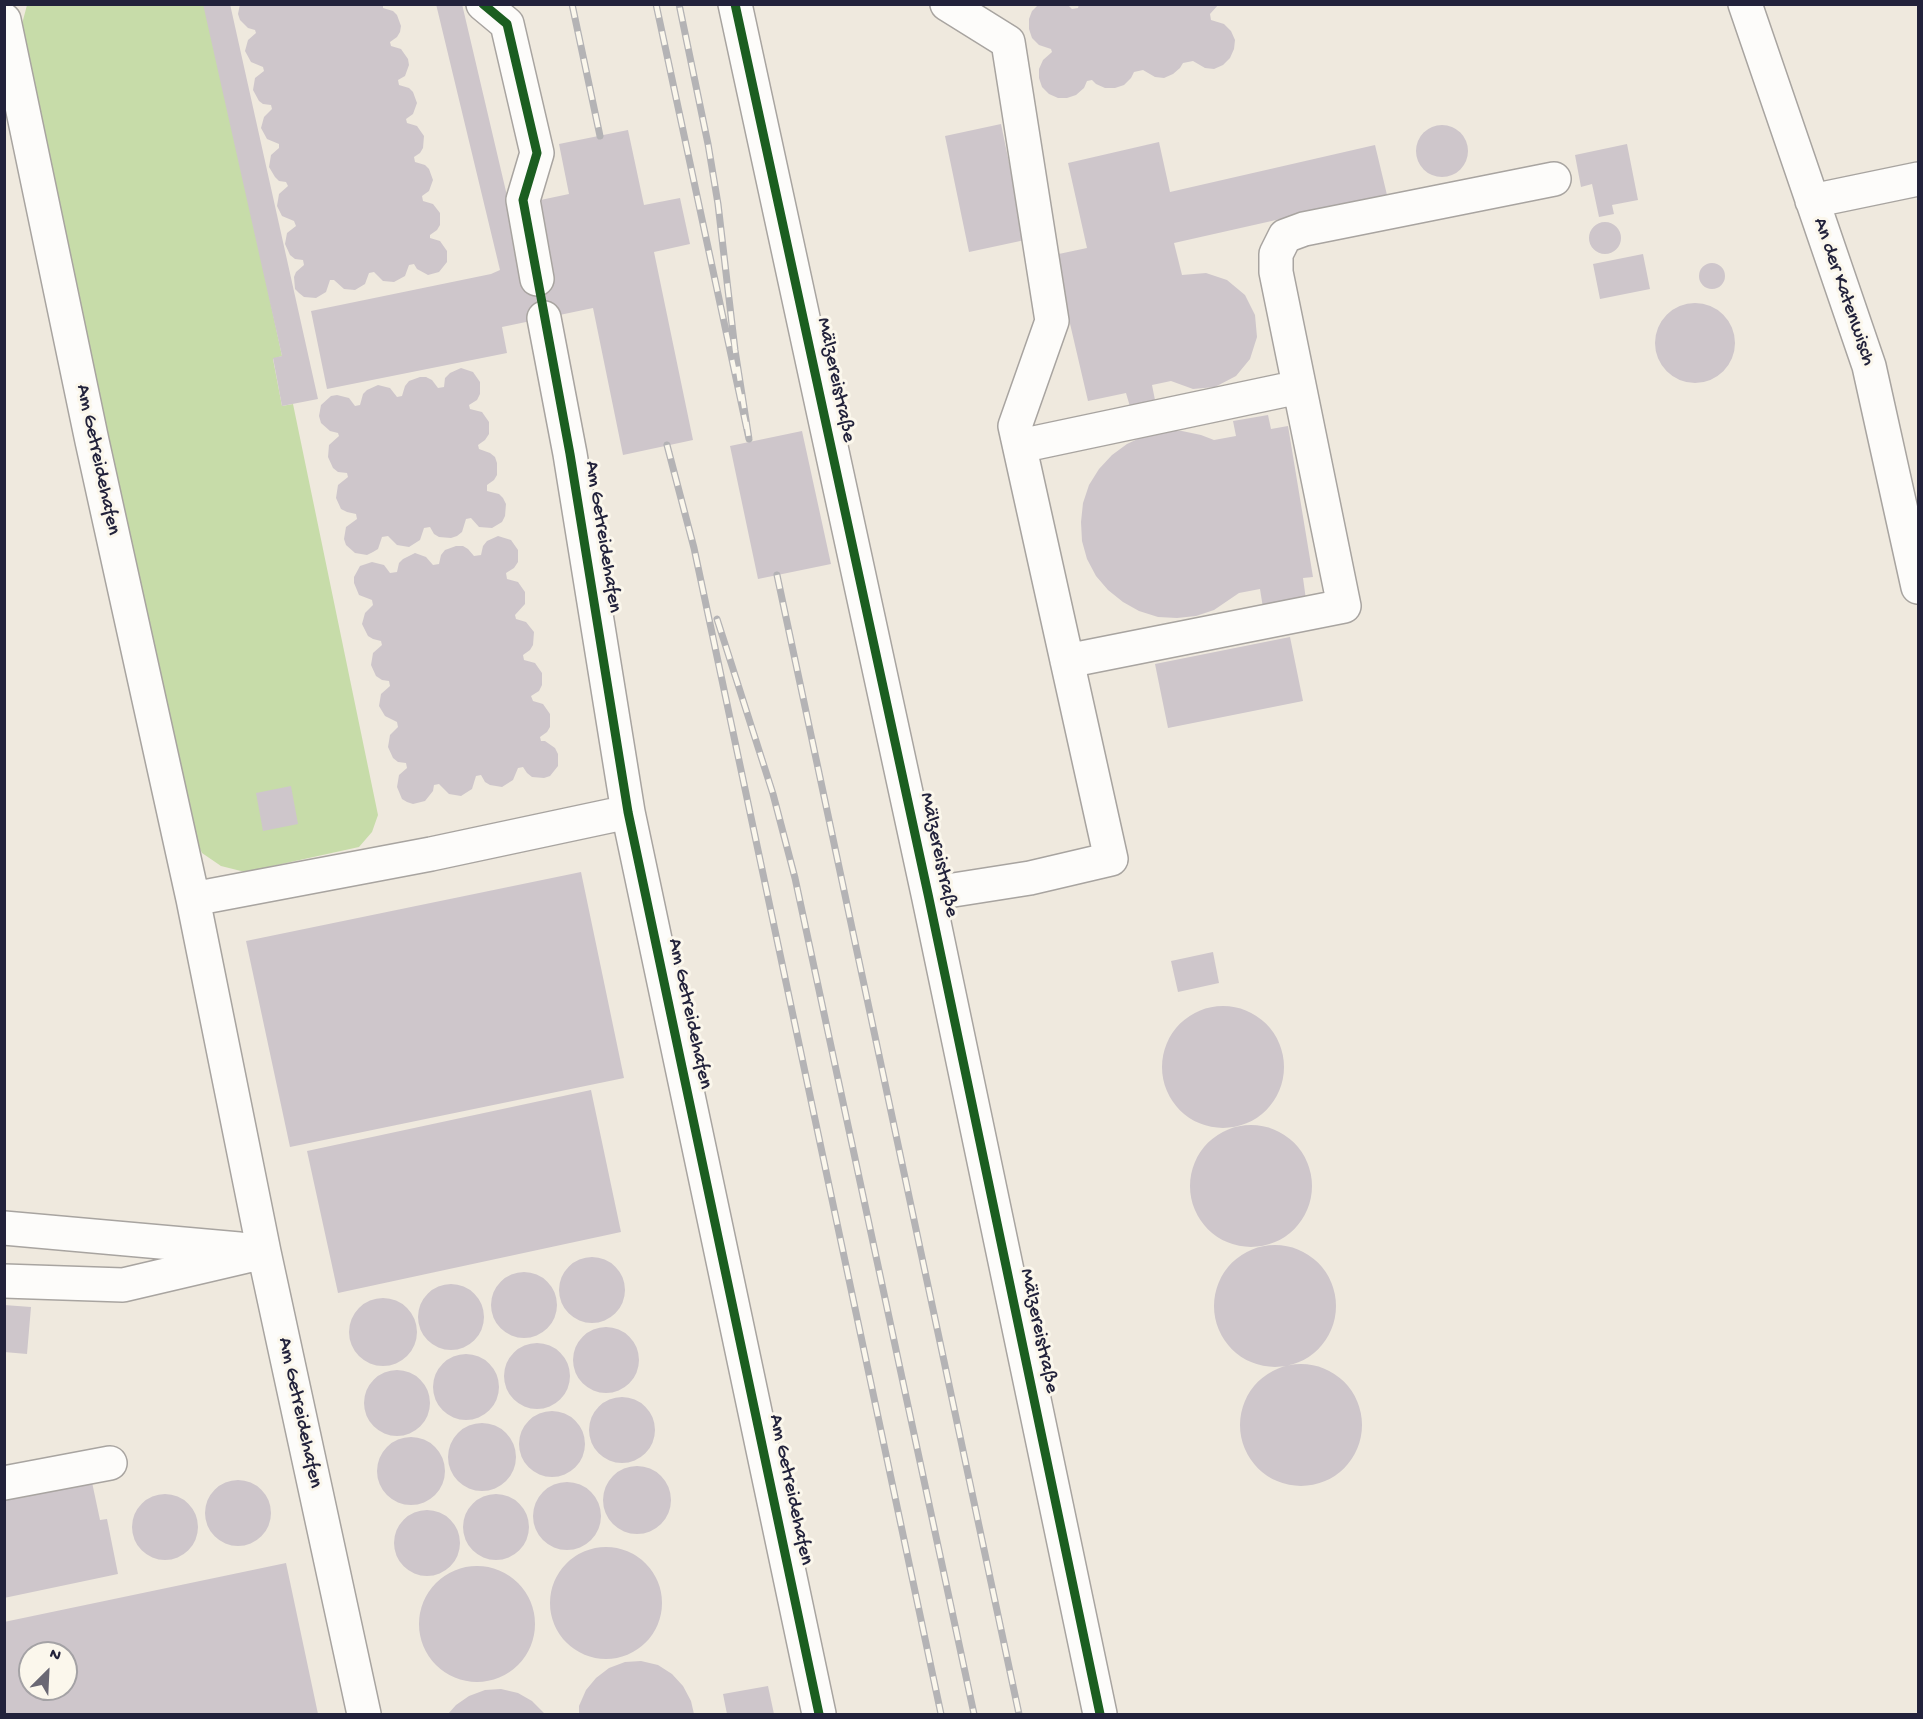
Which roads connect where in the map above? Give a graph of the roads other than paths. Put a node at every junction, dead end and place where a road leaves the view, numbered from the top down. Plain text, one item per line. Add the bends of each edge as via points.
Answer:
1 (483, 4) edge
2 (735, 4) edge
3 (947, 4) edge
4 (1745, 4) edge
5 (4, 20) edge
6 (1554, 179) dead end
7 (1918, 179) edge
8 (1812, 201) junction
9 (537, 279) dead end
10 (544, 318) dead end
11 (1299, 387) junction
12 (1020, 446) junction
13 (1918, 587) edge
14 (1067, 661) junction
15 (628, 812) junction
16 (928, 894) junction
17 (193, 899) junction
18 (4, 1228) edge
19 (264, 1252) junction
20 (4, 1281) edge
21 (110, 1463) dead end
22 (4, 1483) edge
23 (364, 1714) edge
24 (819, 1714) edge
25 (1100, 1714) edge

1 - 9 street via 507,24 537,153 523,200
2 - 16 street, Mälzereistraße
3 - 12 street via 1008,42 1052,321 1015,426
4 - 8 street, An der Katenwisch
5 - 17 street, Am Getreidehafen
6 - 11 street via 1285,236 1276,254 1276,272
7 - 8 street
8 - 13 street, An der Katenwisch via 1869,366
10 - 15 street, Am Getreidehafen
11 - 12 street
11 - 14 street via 1344,606
12 - 14 street
14 - 16 street via 1111,859 1030,878
15 - 17 street
15 - 24 street, Am Getreidehafen
16 - 25 street, Mälzereistraße
17 - 19 street, Am Getreidehafen
18 - 19 street
19 - 20 street via 123,1286
19 - 23 street, Am Getreidehafen
21 - 22 street

